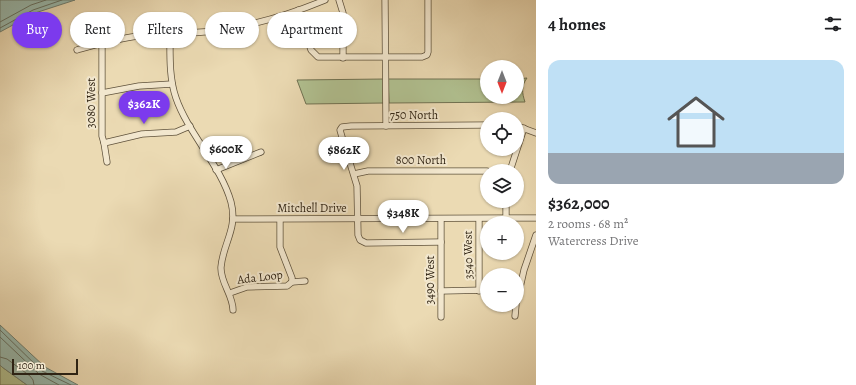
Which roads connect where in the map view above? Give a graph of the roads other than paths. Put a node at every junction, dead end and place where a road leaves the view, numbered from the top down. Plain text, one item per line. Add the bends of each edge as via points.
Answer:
1 (325, 0) edge
2 (339, 0) edge
3 (386, 0) edge
4 (428, 0) edge
5 (298, 10) junction
6 (197, 32) edge
7 (84, 48) edge
8 (102, 48) edge
9 (171, 48) edge
10 (77, 50) dead end
11 (344, 58) junction
12 (386, 58) junction
13 (172, 84) junction
14 (102, 93) junction
15 (480, 125) edge
16 (190, 126) junction
17 (386, 126) junction
18 (524, 128) edge
19 (536, 133) edge
20 (104, 143) junction
21 (261, 152) dead end
22 (107, 162) dead end
23 (216, 170) junction
24 (480, 171) edge
25 (354, 174) junction
26 (524, 218) edge
27 (536, 218) edge
28 (233, 219) junction
29 (358, 219) junction
30 (441, 219) junction
31 (479, 219) joint
32 (280, 220) junction
33 (536, 235) edge
34 (441, 242) junction
35 (524, 270) edge
36 (305, 280) dead end
37 (292, 282) junction
38 (480, 290) joint
39 (441, 291) junction
40 (230, 293) junction
41 (233, 310) dead end
42 (515, 312) edge
43 (515, 316) dead end
44 (441, 317) dead end

1 - 5 street
2 - 11 street via 343,13
3 - 12 street
4 - 12 street via 427,55
5 - 6 street via 228,29
5 - 11 street via 314,54 320,58
7 - 10 street
8 - 14 street, 3080 West
9 - 13 street
11 - 12 street
12 - 17 street
13 - 14 street via 139,86
13 - 16 street via 178,105
14 - 20 street, 3080 West
15 - 17 street, 750 North
16 - 20 street via 176,132 146,134
16 - 23 street
17 - 25 street, 750 North via 342,127 340,133
18 - 19 street
20 - 22 street, 3080 West
21 - 23 street
23 - 28 street via 229,197
24 - 25 street, 800 North via 368,171
25 - 29 street
26 - 27 street, Mitchell Drive
28 - 32 street, Mitchell Drive
28 - 40 street via 221,266
29 - 30 street, Mitchell Drive
29 - 32 street, Mitchell Drive
29 - 34 street via 358,237 366,243
30 - 31 street, Mitchell Drive
30 - 34 street, 3490 West
31 - 38 street, 3540 West
32 - 37 street, Ada Loop via 280,247
33 - 35 street
34 - 39 street, 3490 West
36 - 37 street, Ada Loop
37 - 40 street, Ada Loop via 287,286 247,287
38 - 39 street
39 - 44 street, 3490 West
40 - 41 street
42 - 43 street

